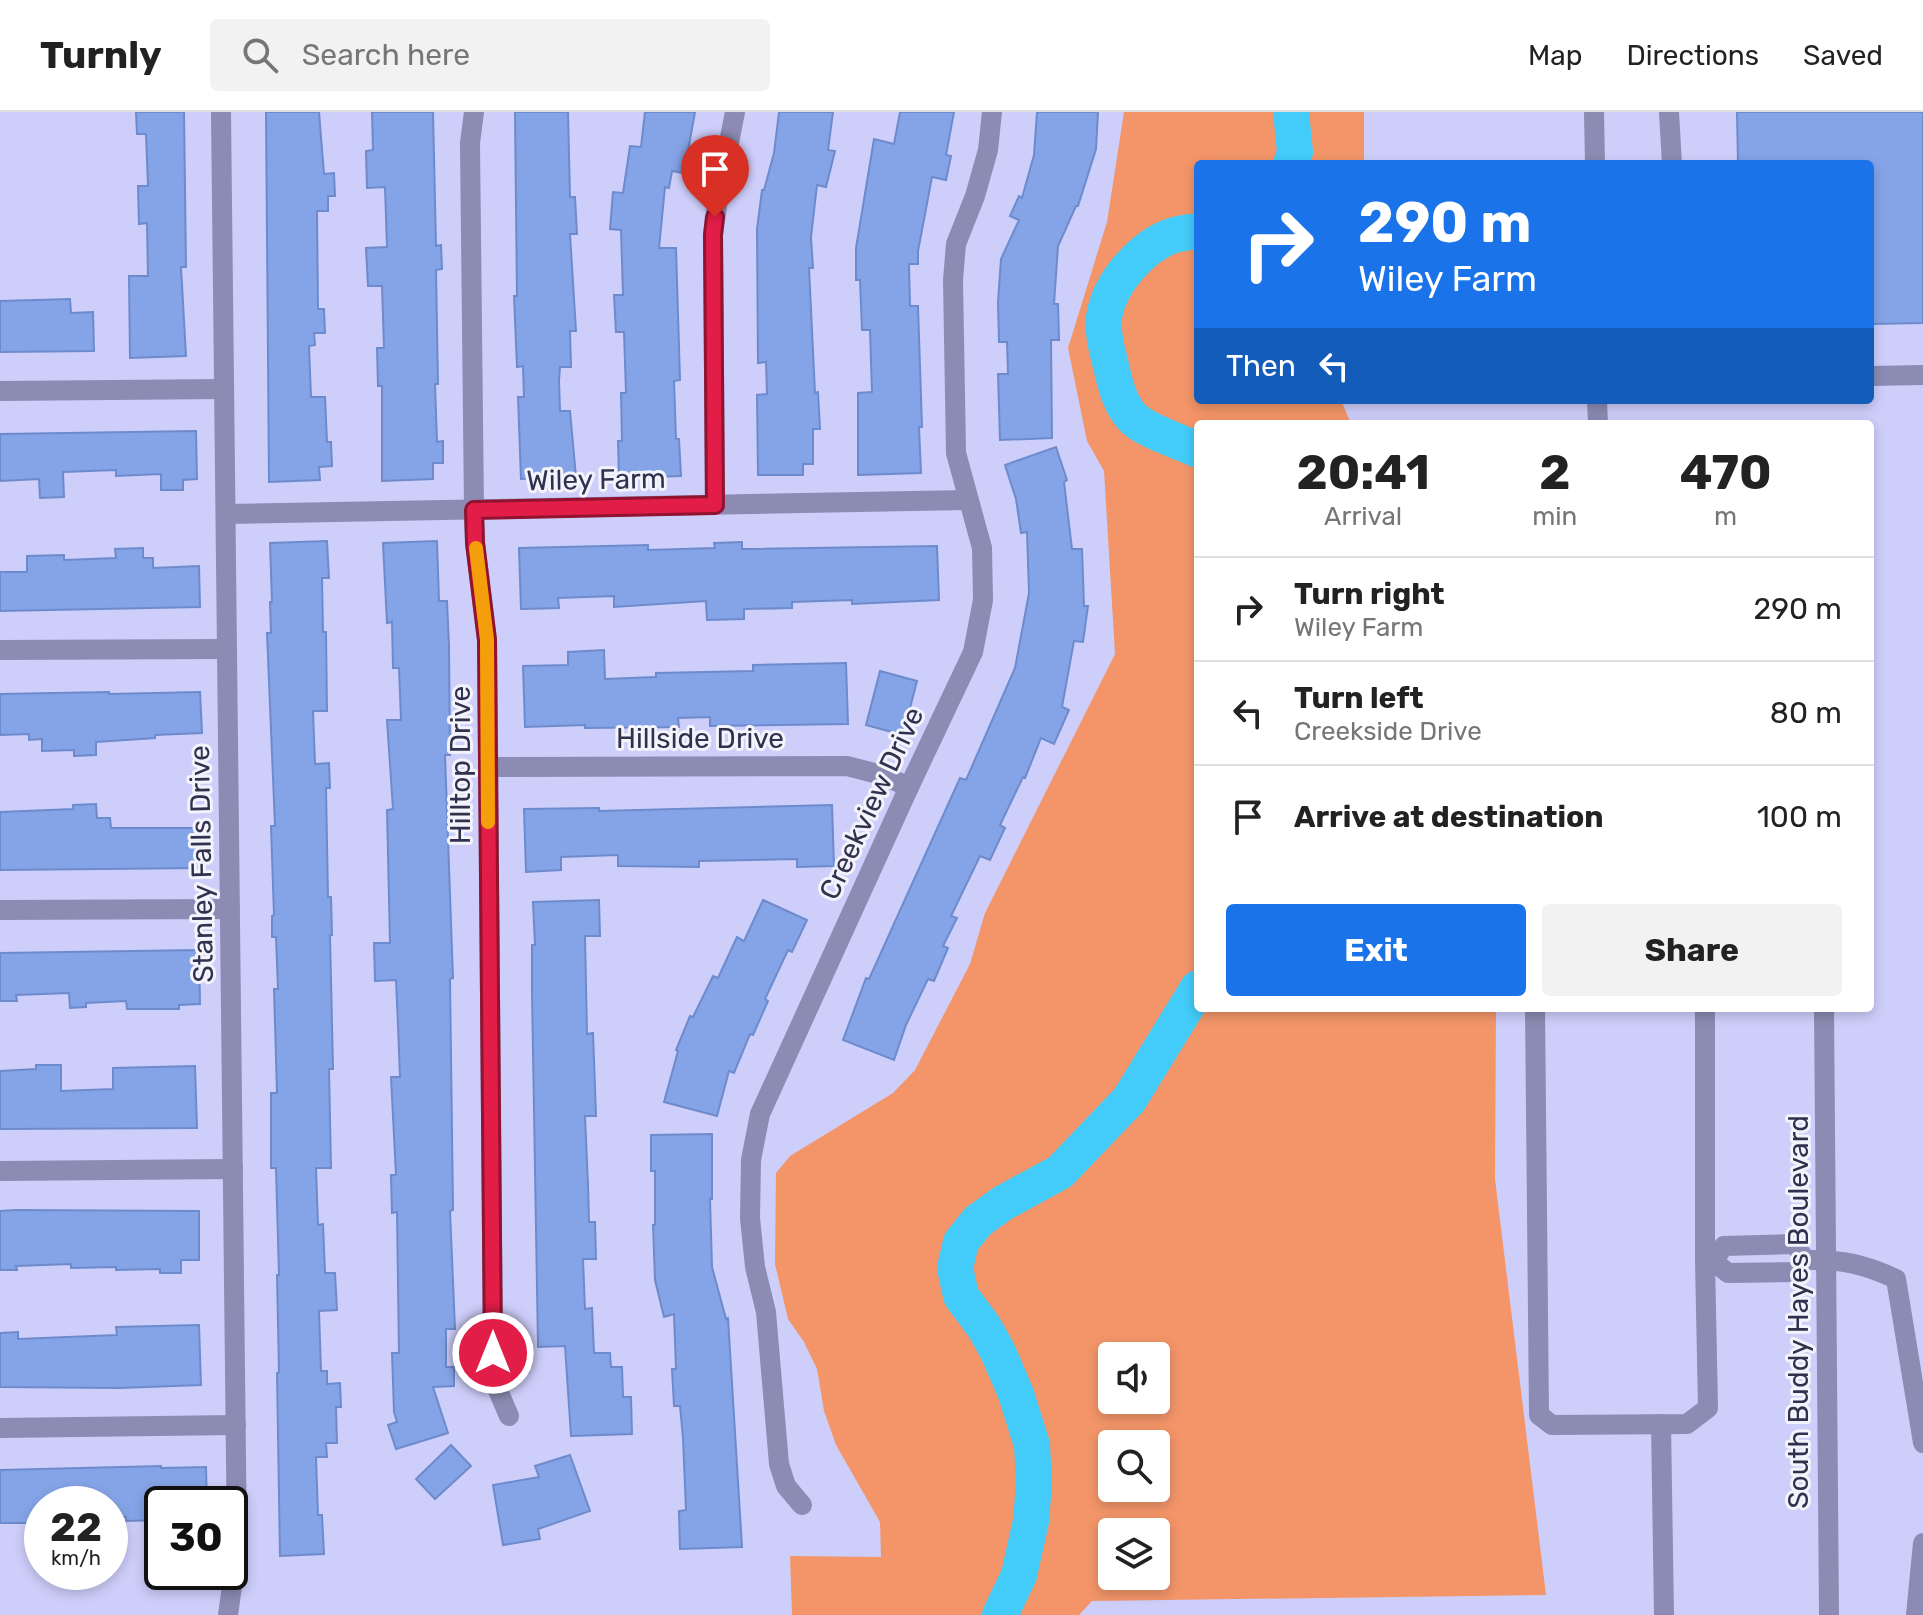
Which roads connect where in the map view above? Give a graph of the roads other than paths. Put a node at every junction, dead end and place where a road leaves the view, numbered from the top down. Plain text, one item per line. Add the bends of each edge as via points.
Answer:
1 (221, 112) edge
2 (474, 112) edge
3 (735, 112) edge
4 (992, 112) edge
5 (1594, 112) edge
6 (1669, 112) edge
7 (1595, 160) edge
8 (1672, 160) edge
9 (1923, 375) edge
10 (1874, 376) edge
11 (224, 389) junction
12 (0, 391) edge
13 (967, 500) junction
14 (715, 505) junction
15 (474, 510) junction
16 (226, 514) junction
17 (227, 649) junction
18 (0, 650) edge
19 (488, 767) junction
20 (909, 787) junction
21 (230, 909) junction
22 (0, 910) edge
23 (1535, 1012) edge
24 (1705, 1012) edge
25 (1824, 1012) edge
26 (233, 1169) junction
27 (0, 1171) edge
28 (1815, 1260) junction
29 (1709, 1261) junction
30 (509, 1416) dead end
31 (1661, 1424) junction
32 (236, 1425) junction
33 (0, 1428) edge
34 (1923, 1443) edge
35 (802, 1505) dead end
36 (1923, 1543) edge
37 (228, 1615) edge
38 (1664, 1615) edge
39 (1829, 1615) edge
40 (1916, 1615) edge

1 - 11 street, Stanley Falls Drive
2 - 15 street, Hilltop Drive
3 - 14 street via 713,235
4 - 13 street, Creekview Drive via 988,150 956,244 953,280 956,453
5 - 7 street
6 - 8 street
9 - 10 street
11 - 12 street
11 - 16 street, Stanley Falls Drive
13 - 14 street, Wiley Farm
13 - 20 street, Creekview Drive via 982,548 983,600 973,652
14 - 15 street, Wiley Farm
15 - 16 street, Wiley Farm
15 - 19 street, Hilltop Drive via 487,640
16 - 17 street, Stanley Falls Drive
17 - 18 street
17 - 21 street, Stanley Falls Drive
19 - 20 street, Hillside Drive via 847,766
19 - 30 street, Hilltop Drive via 493,1353 497,1388
20 - 35 street, Creekview Drive via 760,1114 751,1160 750,1218 766,1312 779,1464 786,1486
21 - 22 street
21 - 26 street, Stanley Falls Drive
23 - 31 street via 1539,1415 1552,1425
24 - 29 street
25 - 28 street, South Buddy Hayes Boulevard
26 - 27 street
26 - 32 street, Stanley Falls Drive
28 - 29 street via 1795,1244 1724,1246
28 - 34 street via 1866,1265 1896,1279
28 - 39 street, South Buddy Hayes Boulevard
29 - 31 street via 1708,1408 1687,1424
31 - 38 street
32 - 33 street
32 - 37 street, Stanley Falls Drive via 237,1550
36 - 40 street

